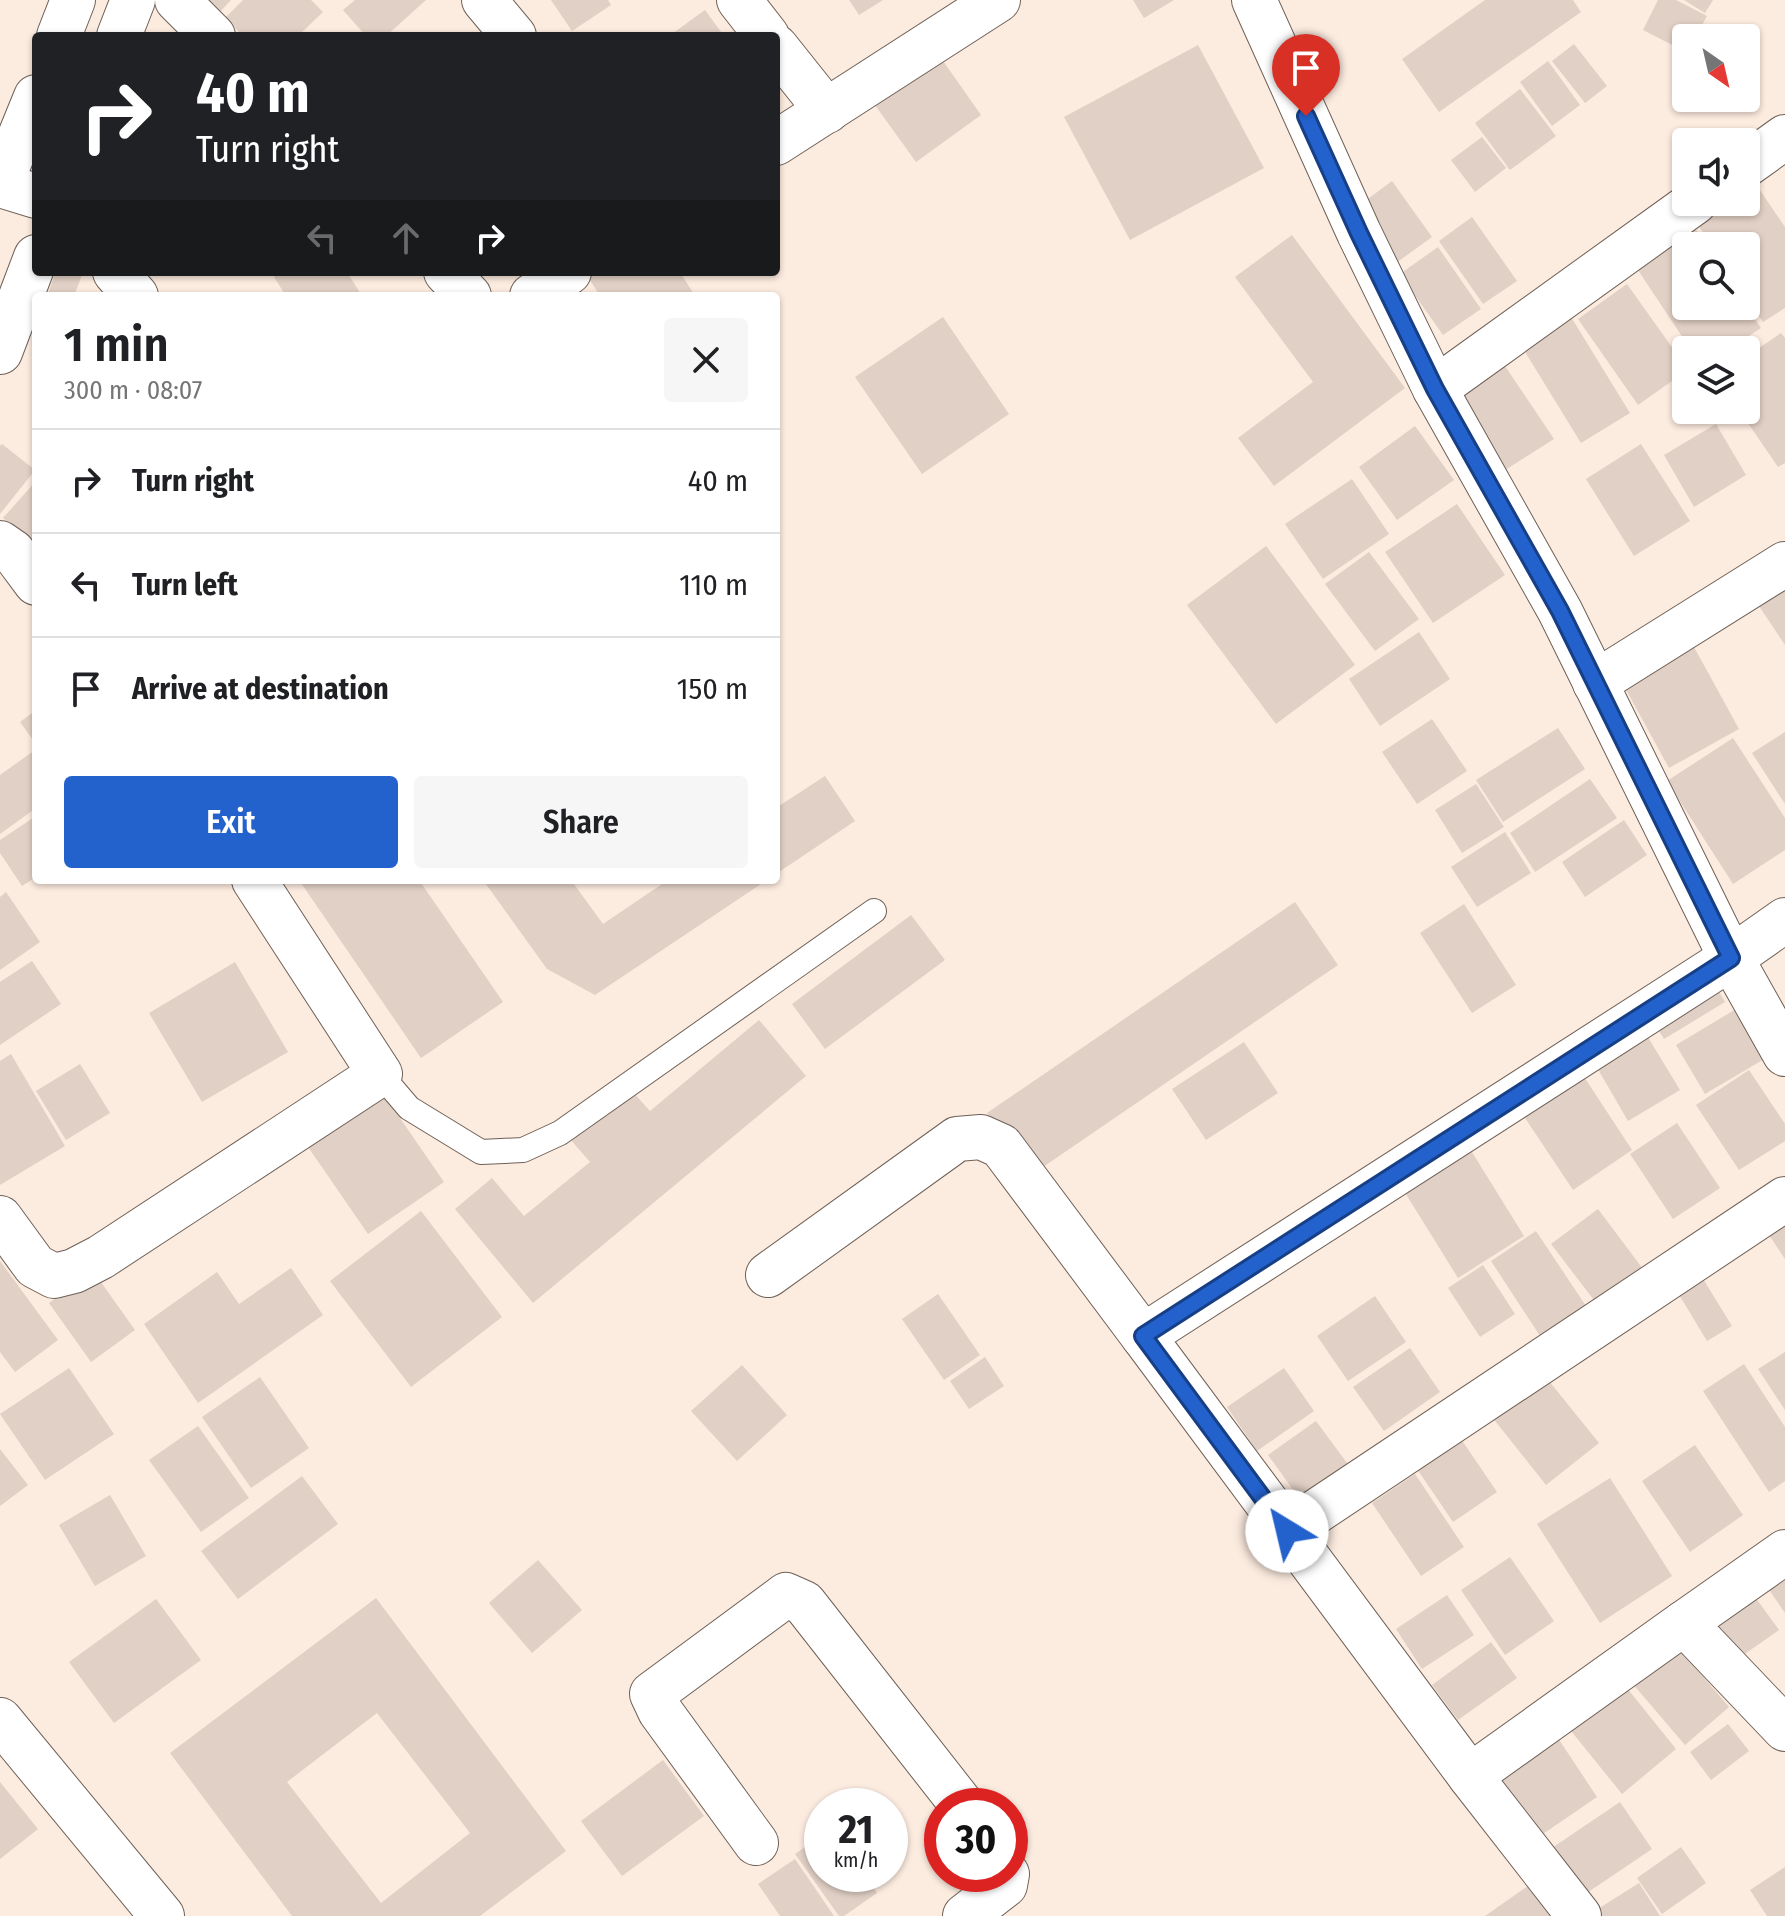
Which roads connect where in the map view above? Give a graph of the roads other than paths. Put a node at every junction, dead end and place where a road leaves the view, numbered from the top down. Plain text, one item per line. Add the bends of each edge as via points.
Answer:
1 (73, 0) edge
2 (133, 0) edge
3 (177, 0) edge
4 (484, 0) edge
5 (739, 0) edge
6 (998, 0) edge
7 (1254, 0) edge
8 (61, 32) edge
9 (121, 32) edge
10 (209, 32) edge
11 (511, 32) edge
12 (764, 32) edge
13 (780, 52) edge
14 (32, 107) edge
15 (827, 111) junction
16 (1785, 137) edge
17 (780, 140) edge
18 (1760, 155) edge
19 (0, 185) edge
20 (32, 195) edge
21 (1676, 216) edge
22 (32, 268) edge
23 (118, 276) edge
24 (450, 276) edge
25 (563, 276) edge
26 (132, 292) edge
27 (465, 292) edge
28 (538, 292) edge
29 (0, 352) edge
30 (1435, 389) junction
31 (0, 543) edge
32 (1785, 564) edge
33 (32, 578) edge
34 (1595, 683) junction
35 (257, 884) edge
36 (874, 911) dead end
37 (1785, 920) edge
38 (1731, 958) junction
39 (1785, 1054) edge
40 (380, 1074) junction
41 (1785, 1199) edge
42 (0, 1218) edge
43 (768, 1275) dead end
44 (1143, 1336) junction
45 (1287, 1531) junction
46 (1785, 1552) edge
47 (1684, 1623) junction
48 (0, 1720) edge
49 (1785, 1729) edge
50 (1470, 1776) junction
51 (949, 1788) edge
52 (756, 1843) dead end
53 (996, 1892) edge
54 (162, 1916) edge
55 (965, 1916) edge
56 (1579, 1916) edge

1 - 8 street
2 - 9 street
3 - 10 street
4 - 11 street
5 - 12 street
6 - 15 street
7 - 30 street
13 - 15 street
14 - 19 street
15 - 17 street
16 - 18 street
19 - 20 street
21 - 30 street
22 - 29 street
23 - 26 street
24 - 27 street
25 - 28 street
30 - 34 street
31 - 33 street
32 - 34 street
34 - 38 street
35 - 40 street
36 - 40 lane via 560,1133 523,1150 481,1152 467,1145 409,1108
37 - 38 street
38 - 39 street
38 - 44 street
40 - 42 street via 74,1271 54,1276 35,1266
41 - 45 street
43 - 44 street via 957,1139 981,1137 1001,1146
44 - 45 street
45 - 50 street
46 - 47 street
47 - 49 street
47 - 50 street
48 - 54 street
50 - 56 street
51 - 52 street via 804,1603 786,1595 652,1694
53 - 55 street

